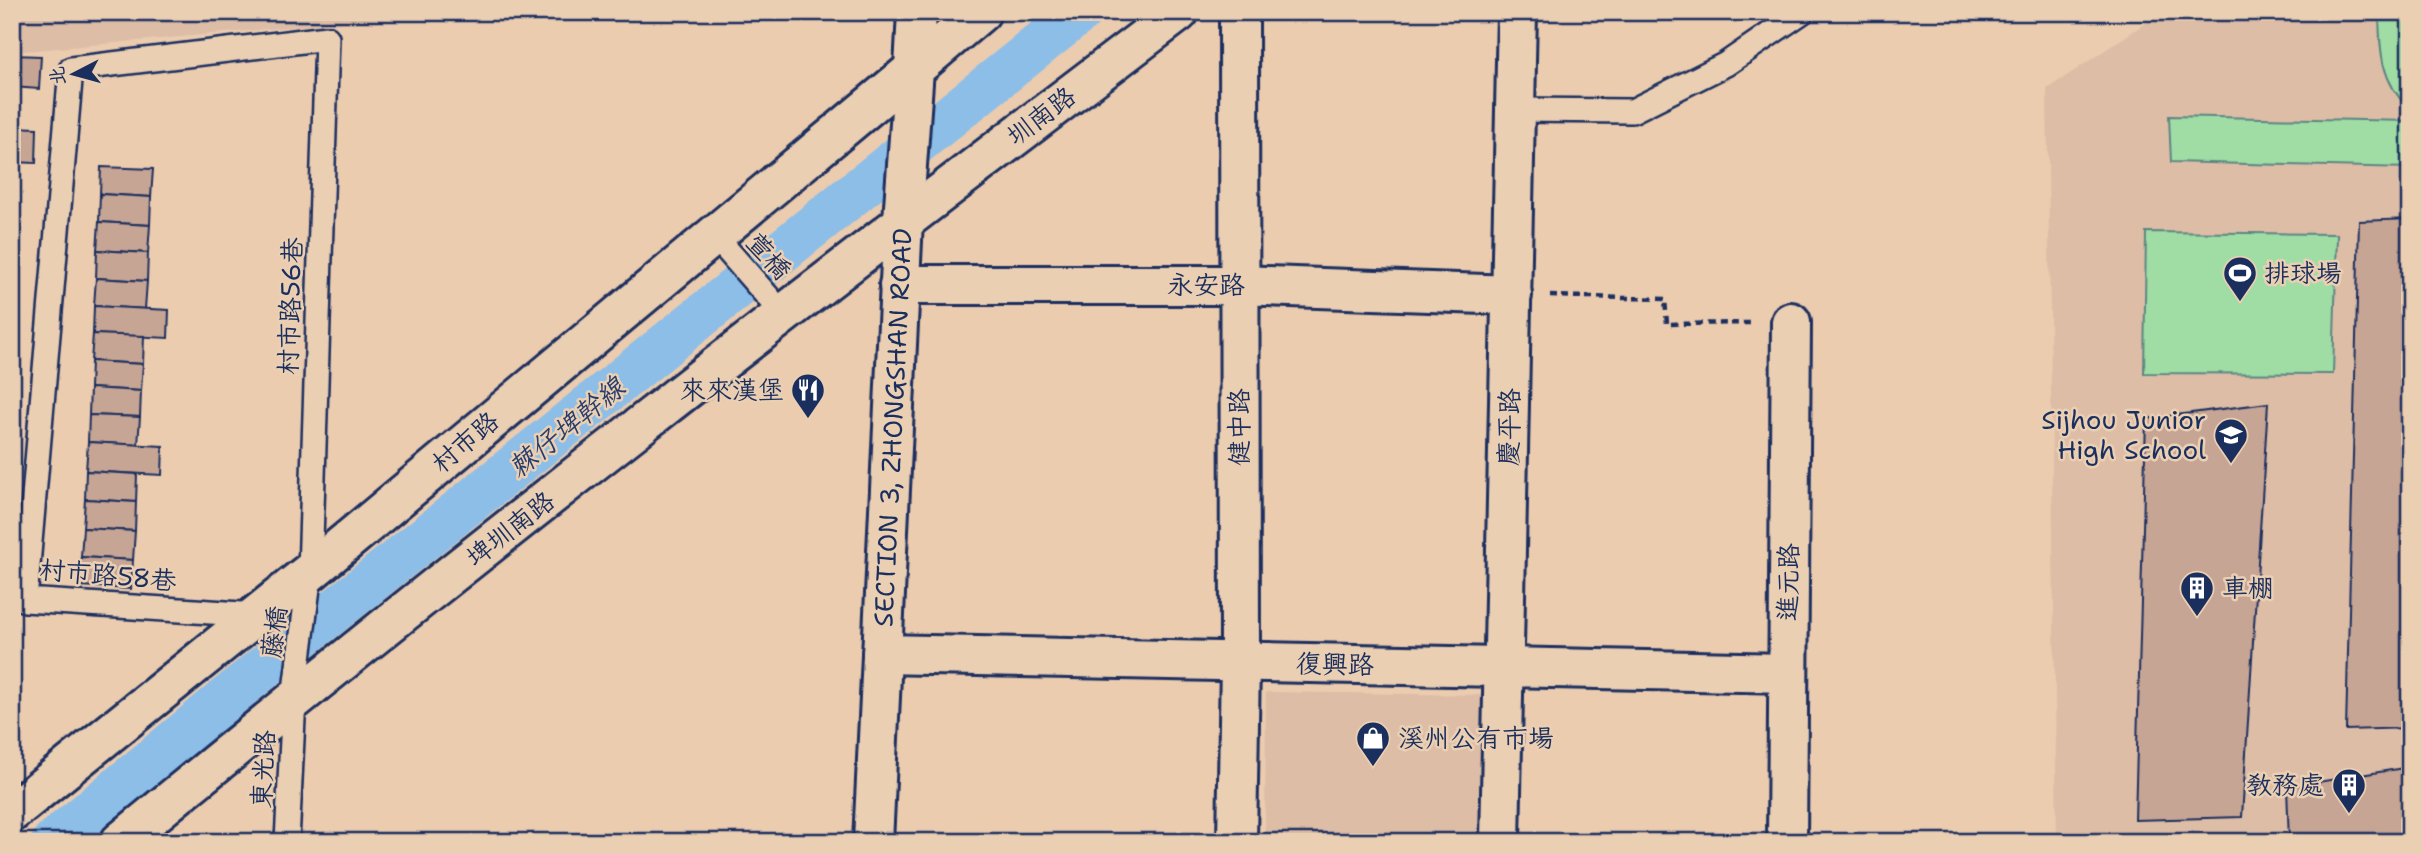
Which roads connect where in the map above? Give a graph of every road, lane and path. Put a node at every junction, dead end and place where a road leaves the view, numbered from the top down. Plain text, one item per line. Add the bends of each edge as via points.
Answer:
1 (917, 12) edge
2 (981, 12) edge
3 (1179, 12) edge
4 (1239, 12) edge
5 (1517, 12) edge
6 (1802, 12) edge
7 (327, 38) joint
8 (914, 69) junction
9 (1516, 110) junction
10 (903, 220) junction
11 (713, 235) junction
12 (899, 285) junction
13 (1238, 285) junction
14 (1512, 295) junction
15 (783, 314) junction
16 (1791, 322) joint
17 (310, 573) junction
18 (257, 615) junction
19 (882, 654) junction
20 (1240, 662) junction
21 (1503, 668) junction
22 (1788, 673) junction
23 (295, 696) junction
24 (12, 812) edge
25 (120, 842) edge
26 (288, 842) edge
27 (873, 842) edge
28 (1237, 842) edge
29 (1500, 842) edge
30 (1787, 842) edge

1 - 8 street, SECTION 3, ZHONGSHAN ROAD
2 - 8 street, 村市路
3 - 10 street, 圳南路
4 - 13 street, 健中路
5 - 9 street, 慶平路
6 - 9 lane via 1726,64 1632,111
7 - 17 lane, 村市路56巷
7 - 18 lane, 村市路58巷 via 71,69 26,600
8 - 10 street, SECTION 3, ZHONGSHAN ROAD
8 - 11 street, 村市路
9 - 14 street, 慶平路
10 - 12 street, SECTION 3, ZHONGSHAN ROAD
10 - 15 street, 埤圳南路
11 - 15 lane, 萱橋
11 - 17 street, 村市路
12 - 13 street, 永安路
12 - 19 street, SECTION 3, ZHONGSHAN ROAD
13 - 14 street, 永安路
13 - 20 street, 健中路
14 - 16 path via 1665,299 1667,324
14 - 21 street, 慶平路
15 - 23 street, 埤圳南路
16 - 22 street, 進元路
17 - 18 street, 村市路
17 - 23 lane, 藤橋
18 - 24 street, 村市路
19 - 20 street, 復興路
19 - 27 street, SECTION 3, ZHONGSHAN ROAD
20 - 21 street, 復興路
20 - 28 street, 健中路
21 - 22 street, 復興路
21 - 29 street, 慶平路
22 - 30 street, 進元路
23 - 25 street, 埤圳南路
23 - 26 lane, 東光路

